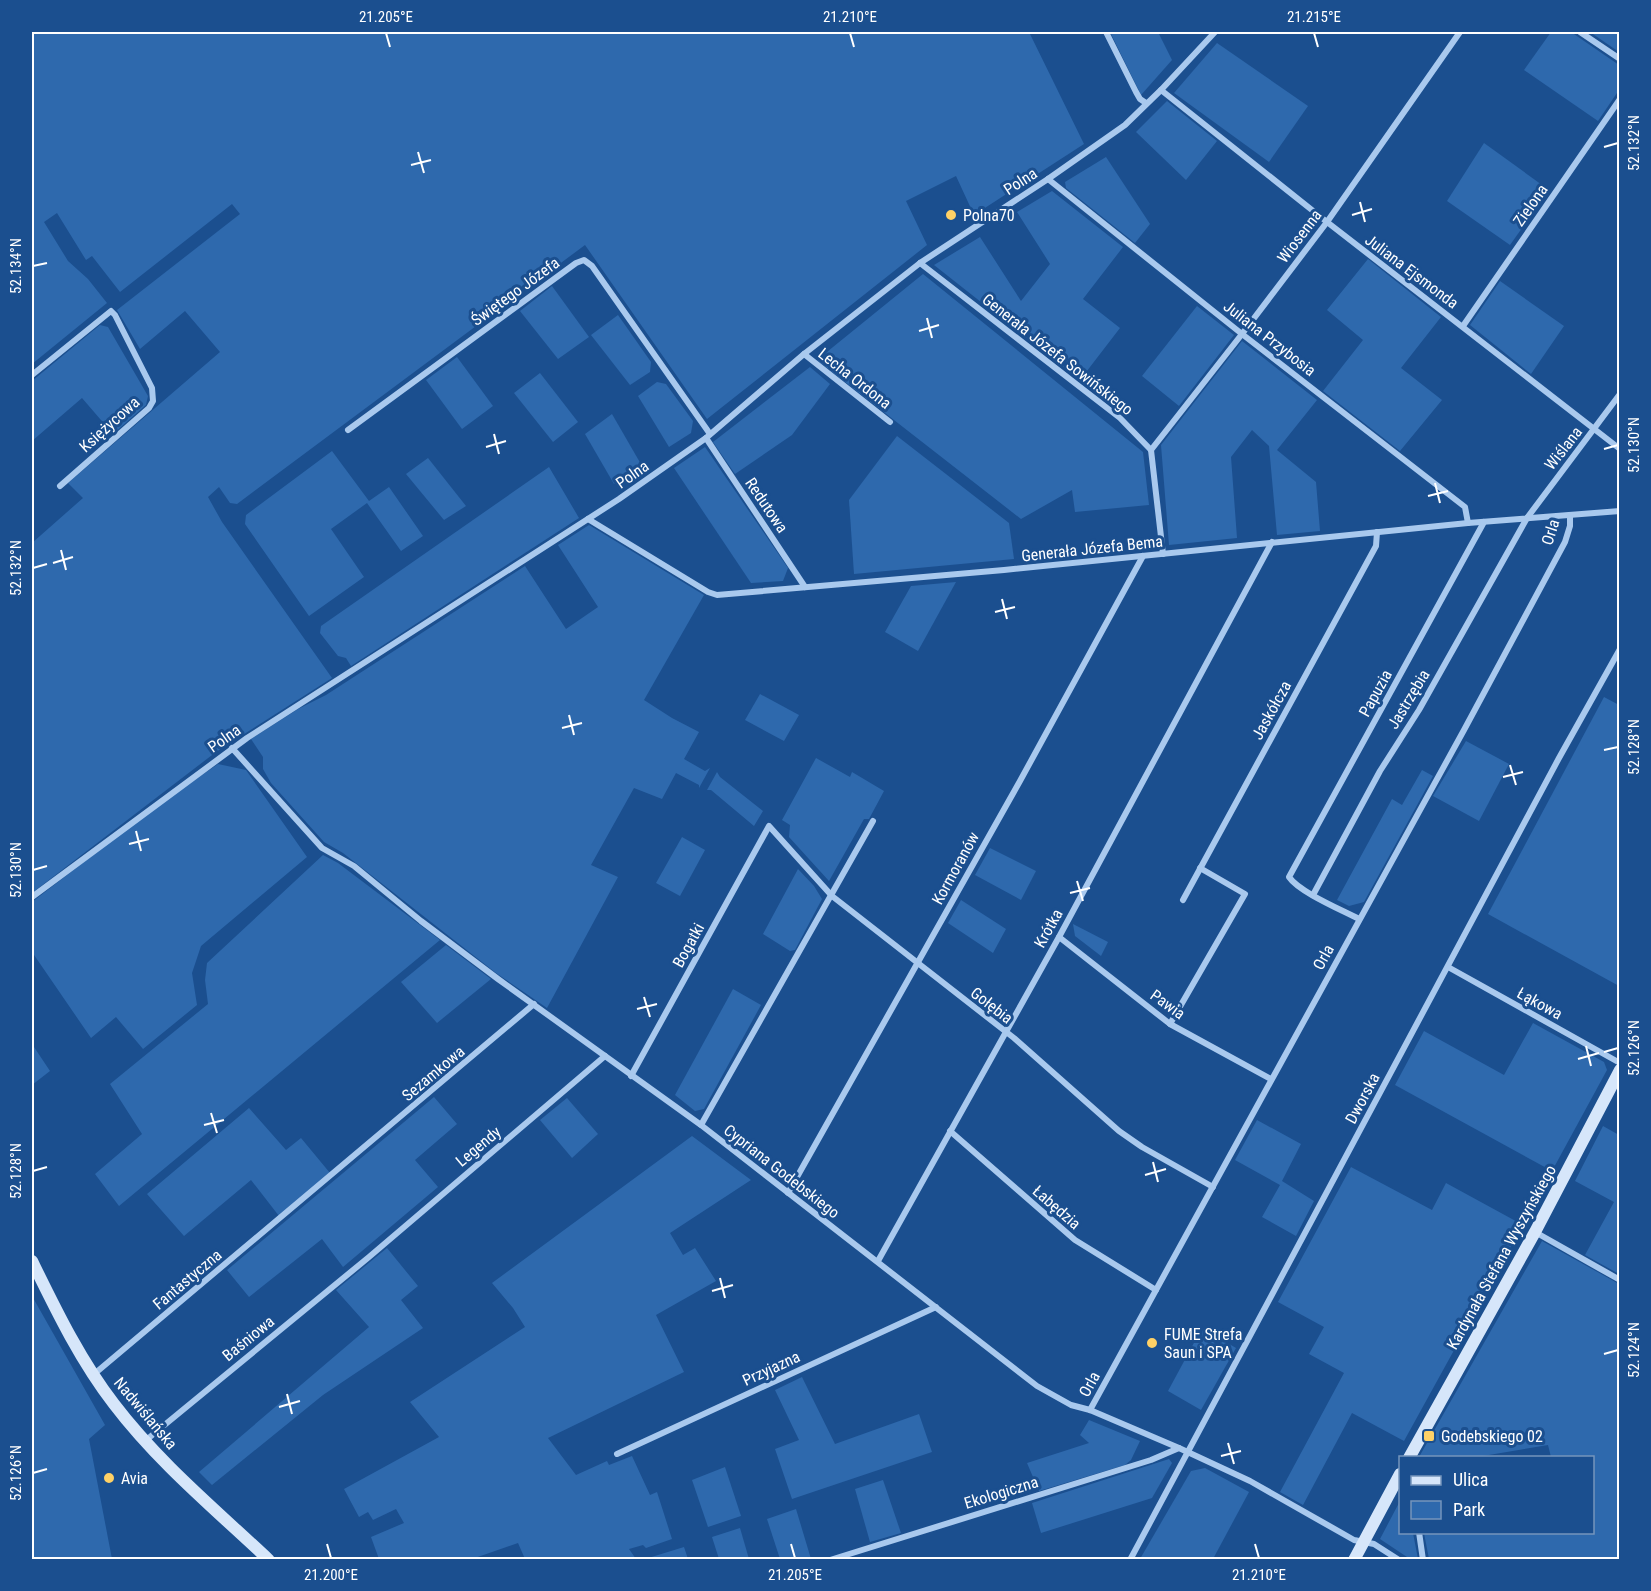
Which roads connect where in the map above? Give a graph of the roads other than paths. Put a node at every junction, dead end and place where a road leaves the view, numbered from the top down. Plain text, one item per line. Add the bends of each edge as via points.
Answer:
1 (1106, 32) edge
2 (1215, 32) edge
3 (1460, 32) edge
4 (1580, 32) edge
5 (1620, 59) edge
6 (1161, 90) junction
7 (1620, 99) edge
8 (1146, 103) junction
9 (1048, 179) junction
10 (1327, 222) junction
11 (920, 263) junction
12 (1463, 326) junction
13 (1242, 334) junction
14 (804, 354) junction
15 (32, 375) edge
16 (1620, 394) edge
17 (890, 422) dead end
18 (348, 430) dead end
19 (1594, 430) junction
20 (708, 436) junction
21 (1620, 449) edge
22 (1151, 450) junction
23 (60, 486) dead end
24 (1620, 511) edge
25 (1570, 514) junction
26 (1527, 518) junction
27 (588, 519) junction
28 (1484, 522) junction
29 (1468, 523) junction
30 (1377, 532) junction
31 (1272, 542) junction
32 (1163, 554) junction
33 (1143, 556) junction
34 (805, 587) junction
35 (1620, 650) edge
36 (232, 748) junction
37 (873, 821) dead end
38 (769, 826) joint
39 (1200, 868) junction
40 (1313, 895) junction
41 (832, 896) junction
42 (32, 897) edge
43 (1183, 900) dead end
44 (1359, 919) junction
45 (1059, 937) junction
46 (917, 964) junction
47 (1448, 967) junction
48 (534, 1004) junction
49 (1170, 1024) junction
50 (1005, 1032) junction
51 (605, 1056) junction
52 (1620, 1063) edge
53 (1620, 1070) edge
54 (631, 1076) junction
55 (1271, 1079) junction
56 (701, 1125) junction
57 (950, 1131) junction
58 (1213, 1186) junction
59 (788, 1193) junction
60 (299, 1204) joint
61 (1534, 1232) junction
62 (369, 1257) joint
63 (32, 1261) edge
64 (878, 1261) junction
65 (1620, 1280) edge
66 (1156, 1290) junction
67 (936, 1307) junction
68 (93, 1375) junction
69 (1090, 1410) junction
70 (145, 1441) junction
71 (1179, 1448) junction
72 (1189, 1452) junction
73 (617, 1454) dead end
74 (1410, 1456) edge
75 (1399, 1477) edge
76 (1419, 1534) edge
77 (1363, 1542) junction
78 (269, 1560) edge
79 (830, 1560) edge
80 (1130, 1560) edge
81 (1354, 1560) edge
82 (1399, 1560) edge
83 (1424, 1560) edge

1 - 8 street via 1136,92
2 - 6 street, Polna
3 - 10 street, Wiosenna
4 - 5 street
6 - 8 street, Polna
6 - 10 street, Juliana Ejsmonda
7 - 12 street, Zielona
8 - 9 street, Polna via 1125,125
9 - 11 street, Polna
9 - 13 street, Juliana Przybosia
10 - 12 street, Juliana Ejsmonda
10 - 13 street, Wiosenna
11 - 14 street, Polna
11 - 22 street, Generała Józefa Sowińskiego via 1120,418
12 - 19 street, Juliana Ejsmonda
13 - 22 street, Wiosenna
13 - 29 street, Juliana Przybosia via 1465,507
14 - 17 street, Lecha Ordona
14 - 20 street, Polna
15 - 23 street, Księżycowa via 111,311 152,388 152,405
16 - 19 street, Wiślana
18 - 20 street, Świętego Józefa via 584,260
19 - 21 street, Juliana Ejsmonda
19 - 26 street, Wiślana
20 - 27 street, Polna
20 - 34 street, Redutowa
22 - 32 street
24 - 25 street, Generała Józefa Bema
25 - 26 street, Generała Józefa Bema
25 - 44 street, Orla via 1564,542
26 - 28 street, Generała Józefa Bema
26 - 40 street, Jastrzębia
27 - 34 street, Generała Józefa Bema via 717,595
27 - 36 street, Polna
28 - 29 street, Generała Józefa Bema
28 - 40 street, Papuzia via 1289,877
29 - 30 street, Generała Józefa Bema
30 - 31 street, Generała Józefa Bema
30 - 39 street, Jaskółcza via 1376,546
31 - 32 street, Generała Józefa Bema
31 - 45 street, Krótka
32 - 33 street, Generała Józefa Bema
33 - 34 street, Generała Józefa Bema
33 - 46 street, Kormoranów
35 - 47 street, Dworska
36 - 42 street, Polna
36 - 48 street, Cypriana Godebskiego via 322,848 354,866
37 - 41 street
38 - 41 street, Gołębia
38 - 54 street, Bogatki
39 - 43 street, Jaskółcza
39 - 49 street via 1245,894
40 - 44 street
41 - 46 street, Gołębia
41 - 56 street
44 - 55 street, Orla
45 - 49 street, Pawia
45 - 50 street, Krótka
46 - 50 street, Gołębia
46 - 59 street, Kormoranów
47 - 52 street, Łąkowa
47 - 72 street, Dworska
48 - 51 street, Cypriana Godebskiego
48 - 60 street, Sezamkowa
49 - 55 street, Pawia
50 - 57 street, Krótka
50 - 58 street, Gołębia via 1119,1131
51 - 54 street, Cypriana Godebskiego
51 - 62 street, Legendy
53 - 61 main road, Kardynała Stefana Wyszyńskiego
54 - 56 street, Cypriana Godebskiego
55 - 58 street, Orla
56 - 59 street, Cypriana Godebskiego
57 - 64 street, Krótka
57 - 66 street, Łabędzia via 1075,1240
58 - 66 street, Orla
59 - 64 street, Cypriana Godebskiego
60 - 68 street, Fantastyczna
61 - 65 street
61 - 74 main road, Kardynała Stefana Wyszyńskiego
62 - 70 street, Baśniowa
63 - 68 main road, Nadwiślańska
64 - 67 street, Cypriana Godebskiego
66 - 69 street, Orla
67 - 69 street, Cypriana Godebskiego via 1037,1386 1071,1405
67 - 73 street, Przyjazna
68 - 70 main road, Nadwiślańska
69 - 71 street, Cypriana Godebskiego
70 - 78 main road, Nadwiślańska
71 - 72 street, Cypriana Godebskiego
71 - 79 street, Ekologiczna
72 - 77 street, Cypriana Godebskiego
72 - 80 street, Dworska
75 - 77 main road
76 - 83 street
77 - 81 main road
77 - 82 street, Cypriana Godebskiego via 1374,1544

